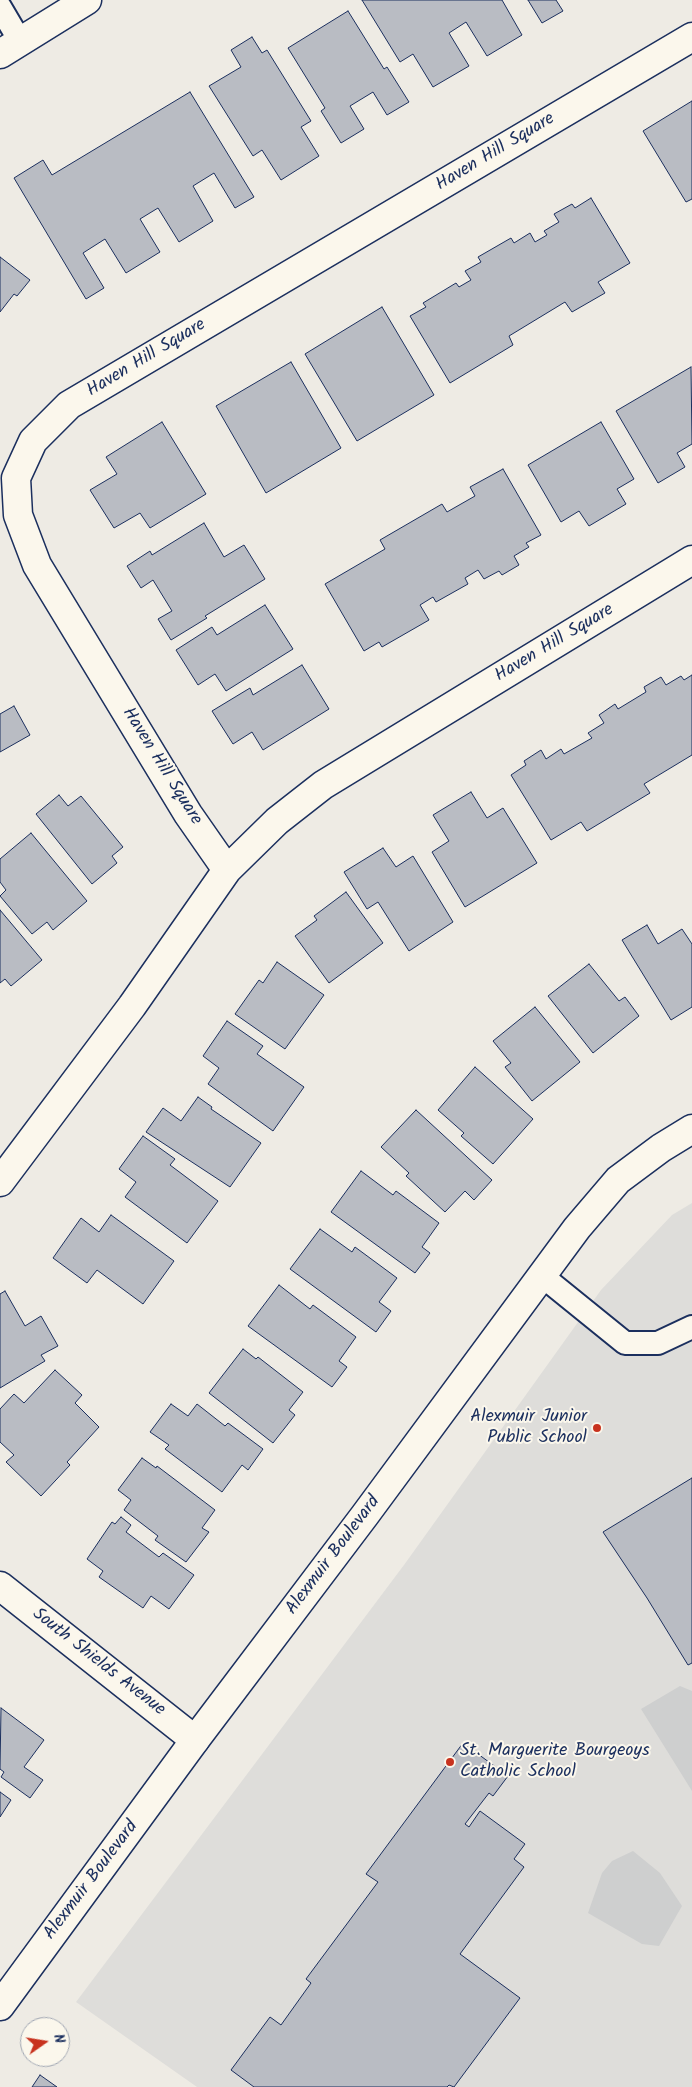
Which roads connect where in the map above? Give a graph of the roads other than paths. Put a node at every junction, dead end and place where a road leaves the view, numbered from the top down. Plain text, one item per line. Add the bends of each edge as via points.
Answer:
1 (88, 0) edge
2 (0, 8) edge
3 (692, 38) edge
4 (10, 48) edge
5 (692, 560) edge
6 (227, 870) junction
7 (692, 1129) edge
8 (0, 1182) edge
9 (541, 1275) junction
10 (692, 1326) edge
11 (0, 1586) edge
12 (195, 1740) junction
13 (0, 2006) edge

1 - 4 street
2 - 4 lane
3 - 6 street, Haven Hill Square via 69,405 33,442 16,478 18,515 36,565 188,814
5 - 6 street, Haven Hill Square via 324,785 277,821
6 - 8 street, Haven Hill Square via 132,1006
7 - 9 street, Alexmuir Boulevard via 618,1180
9 - 10 lane via 625,1342 658,1344
9 - 12 street, Alexmuir Boulevard via 365,1516
11 - 12 street, South Shields Avenue
12 - 13 street, Alexmuir Boulevard

